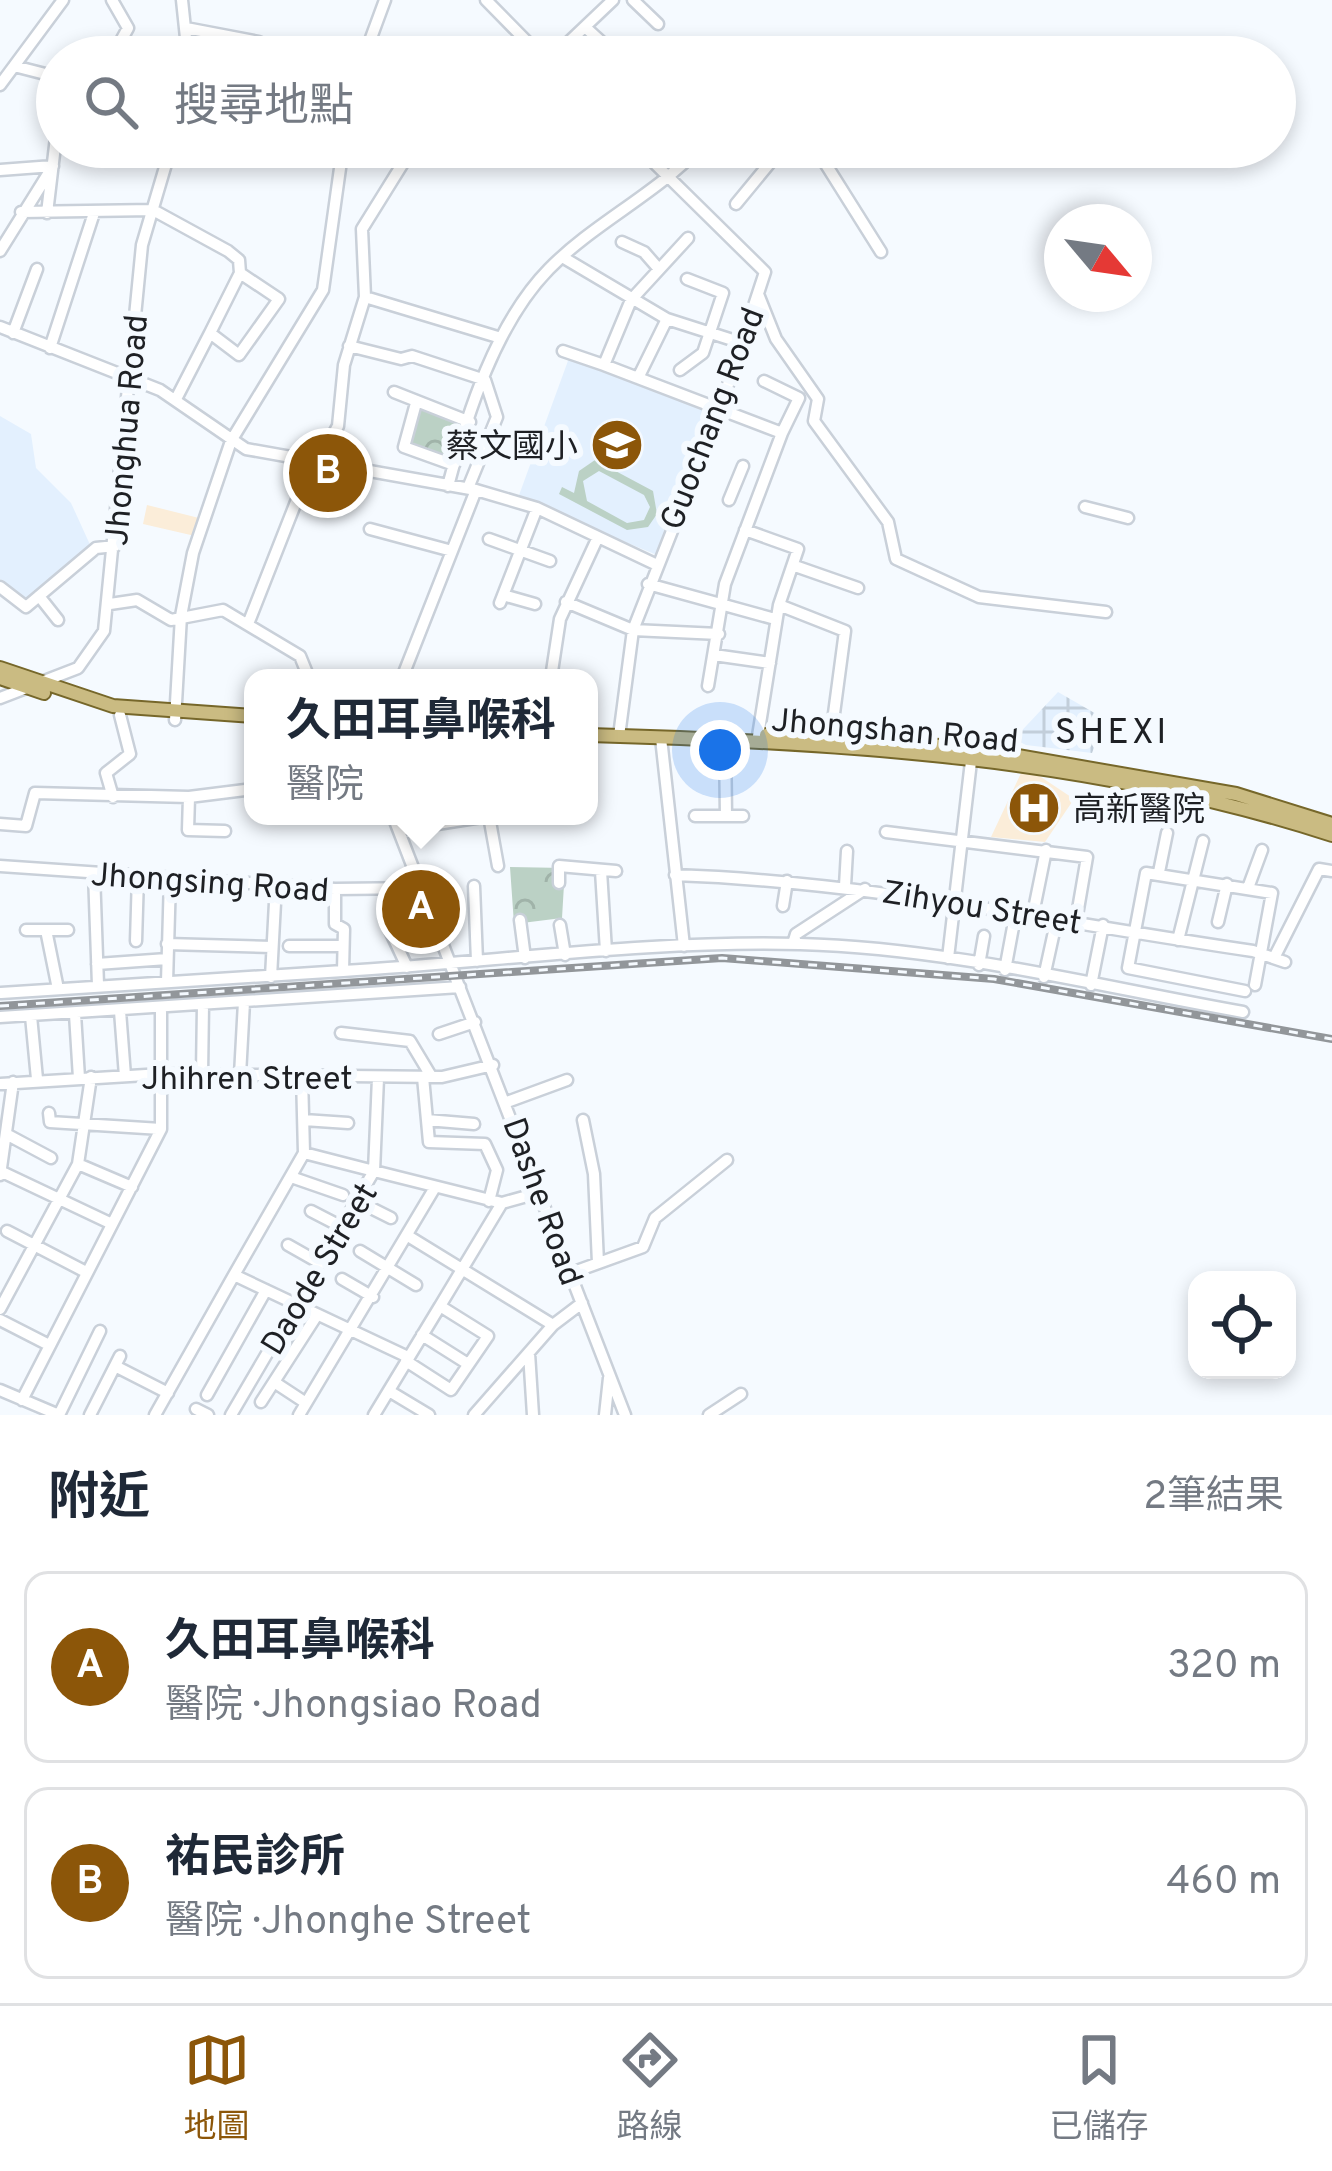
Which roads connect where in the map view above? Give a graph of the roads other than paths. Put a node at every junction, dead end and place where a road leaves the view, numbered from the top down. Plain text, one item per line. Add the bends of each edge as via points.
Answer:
1 (44, 0) edge
2 (112, 0) edge
3 (182, 0) edge
4 (385, 0) edge
5 (614, 0) edge
6 (633, 0) edge
7 (494, 2) edge
8 (60, 4) edge
9 (658, 24) dead end
10 (585, 26) junction
11 (186, 28) junction
12 (36, 36) edge
13 (36, 36) edge
14 (124, 36) edge
15 (187, 36) edge
16 (228, 36) edge
17 (372, 36) edge
18 (524, 36) edge
19 (575, 36) edge
20 (596, 36) edge
21 (14, 66) junction
22 (36, 72) edge
23 (0, 85) edge
24 (36, 167) edge
25 (52, 168) edge
26 (53, 168) edge
27 (165, 168) edge
28 (340, 168) edge
29 (399, 168) edge
30 (657, 168) edge
31 (680, 168) edge
32 (766, 168) edge
33 (827, 168) edge
34 (0, 170) edge
35 (668, 180) junction
36 (736, 204) dead end
37 (153, 210) junction
38 (21, 212) junction
39 (47, 213) junction
40 (94, 213) junction
41 (688, 238) dead end
42 (622, 242) dead end
43 (0, 251) edge
44 (881, 252) dead end
45 (564, 258) junction
46 (658, 268) junction
47 (37, 269) dead end
48 (240, 273) junction
49 (687, 280) dead end
50 (758, 294) junction
51 (364, 297) junction
52 (631, 300) junction
53 (668, 319) junction
54 (0, 327) edge
55 (709, 332) junction
56 (13, 333) junction
57 (211, 333) junction
58 (501, 338) junction
59 (742, 344) junction
60 (349, 346) junction
61 (50, 348) junction
62 (563, 351) dead end
63 (794, 364) junction
64 (604, 365) junction
65 (680, 370) dead end
66 (638, 378) junction
67 (129, 380) junction
68 (485, 380) junction
69 (764, 381) dead end
70 (779, 386) junction
71 (394, 392) dead end
72 (176, 398) junction
73 (416, 403) junction
74 (720, 409) junction
75 (470, 422) junction
76 (782, 433) junction
77 (231, 441) junction
78 (316, 462) junction
79 (454, 465) junction
80 (766, 474) junction
81 (448, 486) junction
82 (472, 489) junction
83 (729, 500) dead end
84 (1085, 507) dead end
85 (537, 508) junction
86 (1128, 518) dead end
87 (370, 529) dead end
88 (745, 530) junction
89 (598, 538) junction
90 (489, 539) dead end
91 (115, 546) junction
92 (520, 548) junction
93 (452, 551) junction
94 (550, 561) dead end
95 (655, 564) junction
96 (795, 566) junction
97 (648, 584) junction
98 (0, 587) edge
99 (858, 588) dead end
100 (39, 596) junction
101 (566, 602) junction
102 (110, 604) junction
103 (535, 604) dead end
104 (720, 604) junction
105 (779, 605) junction
106 (1106, 612) dead end
107 (181, 616) junction
108 (775, 619) junction
109 (58, 620) dead end
110 (248, 624) junction
111 (633, 630) junction
112 (718, 634) junction
113 (714, 655) junction
114 (770, 662) junction
115 (0, 668) edge
116 (305, 669) edge
117 (406, 669) edge
118 (551, 669) edge
119 (0, 678) edge
120 (36, 686) junction
121 (708, 686) dead end
122 (0, 698) edge
123 (120, 715) junction
124 (175, 716) junction
125 (244, 719) edge
126 (598, 732) edge
127 (619, 733) junction
128 (758, 736) junction
129 (831, 736) junction
130 (662, 739) junction
131 (725, 741) junction
132 (972, 753) junction
133 (244, 790) edge
134 (113, 797) junction
135 (189, 797) junction
136 (743, 815) dead end
137 (695, 816) dead end
138 (726, 816) junction
139 (0, 824) edge
140 (1332, 824) edge
141 (397, 825) edge
142 (430, 825) edge
143 (491, 825) edge
144 (399, 830) junction
145 (225, 831) dead end
146 (886, 832) dead end
147 (1168, 833) dead end
148 (1332, 835) edge
149 (964, 841) junction
150 (1203, 841) dead end
151 (847, 850) dead end
152 (1046, 850) junction
153 (1262, 850) dead end
154 (0, 866) edge
155 (498, 866) dead end
156 (616, 871) dead end
157 (1332, 871) edge
158 (601, 872) junction
159 (1159, 872) junction
160 (94, 873) junction
161 (675, 875) junction
162 (139, 876) junction
163 (170, 878) junction
164 (1194, 878) junction
165 (787, 881) junction
166 (276, 884) junction
167 (560, 884) dead end
168 (1227, 884) junction
169 (475, 886) dead end
170 (845, 886) junction
171 (420, 888) junction
172 (866, 888) junction
173 (1248, 888) junction
174 (335, 889) junction
175 (390, 891) junction
176 (956, 900) junction
177 (784, 906) dead end
178 (1016, 911) junction
179 (1034, 914) junction
180 (1057, 918) junction
181 (520, 920) dead end
182 (1076, 921) junction
183 (1218, 922) dead end
184 (560, 925) dead end
185 (1102, 925) junction
186 (26, 930) dead end
187 (46, 930) junction
188 (68, 930) dead end
189 (1133, 930) junction
190 (984, 936) dead end
191 (136, 940) dead end
192 (1178, 940) junction
193 (167, 944) junction
194 (793, 944) junction
195 (289, 946) dead end
196 (343, 946) junction
197 (683, 946) junction
198 (272, 947) junction
199 (606, 951) junction
200 (1258, 953) junction
201 (565, 955) junction
202 (525, 958) junction
203 (948, 958) junction
204 (167, 959) junction
205 (477, 961) junction
206 (449, 963) junction
207 (97, 964) junction
208 (979, 965) junction
209 (407, 967) junction
210 (1004, 970) junction
211 (343, 971) junction
212 (272, 977) junction
213 (1044, 977) junction
214 (167, 982) junction
215 (1091, 985) junction
216 (98, 986) junction
217 (460, 987) junction
218 (58, 989) junction
219 (0, 991) edge
220 (244, 1002) junction
221 (203, 1005) junction
222 (161, 1007) junction
223 (120, 1011) junction
224 (1243, 1012) dead end
225 (75, 1014) junction
226 (31, 1016) junction
227 (0, 1018) edge
228 (475, 1022) junction
229 (341, 1033) dead end
230 (439, 1034) dead end
231 (493, 1064) junction
232 (202, 1074) junction
233 (162, 1075) junction
234 (240, 1075) junction
235 (125, 1076) junction
236 (302, 1076) junction
237 (85, 1077) junction
238 (427, 1077) junction
239 (378, 1078) junction
240 (37, 1079) junction
241 (567, 1081) dead end
242 (7, 1083) edge
243 (507, 1102) junction
244 (49, 1113) dead end
245 (304, 1120) junction
246 (427, 1120) junction
247 (584, 1120) dead end
248 (88, 1124) junction
249 (348, 1124) dead end
250 (474, 1124) dead end
251 (4, 1127) edge
252 (161, 1129) junction
253 (304, 1153) junction
254 (51, 1158) dead end
255 (727, 1160) dead end
256 (78, 1164) junction
257 (374, 1171) junction
258 (1, 1172) edge
259 (294, 1178) junction
260 (132, 1187) junction
261 (434, 1189) junction
262 (538, 1193) junction
263 (349, 1197) junction
264 (59, 1199) junction
265 (495, 1202) junction
266 (311, 1210) dead end
267 (391, 1218) dead end
268 (112, 1224) junction
269 (340, 1226) junction
270 (7, 1231) dead end
271 (408, 1236) junction
272 (288, 1245) dead end
273 (34, 1246) junction
274 (360, 1251) dead end
275 (318, 1262) junction
276 (598, 1263) junction
277 (464, 1266) junction
278 (389, 1268) junction
279 (86, 1272) junction
280 (571, 1273) junction
281 (234, 1275) junction
282 (342, 1279) dead end
283 (416, 1285) dead end
284 (266, 1290) junction
285 (373, 1297) junction
286 (293, 1303) junction
287 (581, 1303) junction
288 (440, 1306) junction
289 (0, 1309) edge
290 (317, 1315) junction
291 (0, 1320) edge
292 (553, 1325) junction
293 (354, 1329) junction
294 (100, 1331) dead end
295 (422, 1335) junction
296 (49, 1345) junction
297 (529, 1353) junction
298 (407, 1359) junction
299 (468, 1364) junction
300 (610, 1375) junction
301 (274, 1382) junction
302 (0, 1390) edge
303 (389, 1390) junction
304 (168, 1393) junction
305 (741, 1394) dead end
306 (207, 1395) dead end
307 (22, 1400) junction
308 (261, 1402) dead end
309 (306, 1403) junction
310 (59, 1415) edge
311 (90, 1415) edge
312 (155, 1415) edge
313 (231, 1415) edge
314 (299, 1415) edge
315 (374, 1415) edge
316 (429, 1415) edge
317 (474, 1415) edge
318 (533, 1415) edge
319 (604, 1415) edge
320 (625, 1415) edge
321 (710, 1415) edge

1 - 8 street
2 - 14 street via 128,28
3 - 11 street
4 - 17 street
5 - 10 street
6 - 9 street
7 - 18 street
8 - 13 street
10 - 19 street
10 - 20 street
11 - 15 street
11 - 16 street
12 - 21 street
21 - 22 street
21 - 23 street
24 - 34 street
25 - 38 street
26 - 39 street
27 - 37 street, Jhonghua Road
28 - 77 street via 323,290
29 - 51 street via 362,229
30 - 35 street, Guochang Road
31 - 35 street
32 - 36 street
33 - 44 street
35 - 45 street
35 - 50 street, Guochang Road via 760,265
37 - 40 street
37 - 48 street via 228,251
37 - 67 street, Jhonghua Road
38 - 39 street
38 - 43 street
39 - 40 street
40 - 61 street
41 - 46 street
42 - 46 street
45 - 52 street
45 - 58 street
46 - 52 street
47 - 56 street
48 - 57 street
48 - 57 street via 279,299 239,355
49 - 55 street via 723,293
50 - 59 street, Guochang Road
50 - 63 street
51 - 58 street
51 - 60 street
52 - 53 street
52 - 64 street
53 - 55 street
53 - 66 street
54 - 56 street
55 - 59 street
55 - 65 street via 703,353
56 - 61 street
57 - 72 street
58 - 68 street
59 - 74 street, Guochang Road
60 - 68 street
60 - 78 street via 338,426
61 - 67 street
62 - 64 street
63 - 70 street
63 - 106 street via 818,399 814,421 888,521 903,565 979,597
64 - 66 street
66 - 74 street
67 - 72 street
67 - 91 street, Jhonghua Road
68 - 75 street
68 - 82 street via 496,417
69 - 70 street
70 - 76 street via 800,398
71 - 73 street
72 - 77 street
73 - 75 street
73 - 79 street via 404,447
74 - 76 street
74 - 95 street, Guochang Road
75 - 79 street
76 - 80 street
77 - 78 street
77 - 107 street
78 - 81 street
78 - 110 street
79 - 81 street
80 - 83 street via 739,464
80 - 88 street
81 - 82 street
82 - 85 street
82 - 93 street
84 - 86 street
85 - 89 street
85 - 92 street
87 - 93 street
88 - 96 street via 798,549
88 - 104 street
89 - 95 street
89 - 101 street
90 - 92 street
91 - 100 street via 96,548
91 - 102 street, Jhonghua Road
92 - 94 street
92 - 103 street via 501,599
93 - 117 street
95 - 97 street, Guochang Road
96 - 99 street
96 - 105 street
97 - 104 street
97 - 111 street, Guochang Road
98 - 100 street via 26,607
100 - 109 street
101 - 111 street
101 - 118 street
102 - 107 street via 136,600 152,614
102 - 120 street, Jhonghua Road via 94,650 78,668
104 - 108 street
104 - 112 street
105 - 108 street
105 - 129 street via 844,631
107 - 110 street via 220,610
107 - 124 street
108 - 114 street
110 - 116 street via 300,656
111 - 112 street
111 - 127 street, Guochang Road
112 - 113 street
113 - 114 street
113 - 121 street
114 - 128 street
115 - 120 main road
119 - 120 main road
120 - 122 street, Jhonghua Road
120 - 123 main road
120 - 124 main road
123 - 124 main road
123 - 134 street via 130,754 106,772
124 - 125 main road
126 - 127 main road, Jhongshan Road
127 - 128 main road, Jhongshan Road
127 - 130 main road, Jhongshan Road
128 - 129 main road, Jhongshan Road
129 - 132 main road, Jhongshan Road
130 - 131 main road, Jhongshan Road
130 - 161 street
131 - 132 main road, Jhongshan Road
131 - 138 street
132 - 140 main road, Jhongshan Road via 1236,794
132 - 148 main road, Jhongshan Road via 1212,801
132 - 149 street
133 - 135 street
134 - 135 street
134 - 139 street via 35,793 26,826
135 - 145 street via 188,830
136 - 138 street
137 - 138 street
141 - 144 street, Dashe Road
142 - 144 street
143 - 155 street
144 - 171 street, Dashe Road
146 - 149 street
147 - 159 street
149 - 152 street
149 - 176 street
150 - 164 street
151 - 170 street
152 - 179 street
152 - 182 street via 1087,857
153 - 173 street
154 - 160 street, Jhongsing Road
156 - 158 street
157 - 200 street, Zihyou Street via 1319,869 1279,960
158 - 167 street via 559,866
158 - 199 street
159 - 164 street
159 - 189 street via 1146,873
160 - 162 street, Jhongsing Road
160 - 207 street
161 - 165 street, Zihyou Street
161 - 197 street
162 - 163 street, Jhongsing Road
162 - 191 street
163 - 166 street, Jhongsing Road
163 - 193 street
164 - 168 street
164 - 192 street
165 - 170 street, Zihyou Street
165 - 177 street
166 - 174 street, Jhongsing Road
166 - 198 street
168 - 173 street
168 - 183 street
169 - 205 street
170 - 172 street, Zihyou Street
171 - 175 street, Jhongsing Road
171 - 206 street, Dashe Road
172 - 176 street, Zihyou Street
172 - 194 street via 796,934
173 - 200 street via 1272,893
174 - 175 street, Jhongsing Road
174 - 196 street
175 - 209 street via 385,920
176 - 178 street, Zihyou Street
176 - 203 street
178 - 179 street, Zihyou Street
178 - 210 street
179 - 180 street, Zihyou Street
180 - 182 street, Zihyou Street
180 - 213 street
181 - 202 street
182 - 185 street, Zihyou Street
184 - 201 street
185 - 189 street, Zihyou Street
185 - 215 street
186 - 187 street
187 - 188 street
187 - 218 street
189 - 192 street, Zihyou Street
189 - 200 street via 1128,968 1250,988
190 - 208 street
192 - 200 street, Zihyou Street
193 - 198 street
193 - 204 street
194 - 197 street
194 - 203 street
195 - 196 street
196 - 211 street
197 - 199 street
198 - 212 street
199 - 201 street
201 - 202 street
202 - 205 street
203 - 208 street
204 - 207 street
204 - 214 street
205 - 206 street
206 - 209 street
206 - 217 street, Dashe Road
207 - 216 street
208 - 210 street
209 - 211 street
210 - 213 street
211 - 212 street
212 - 214 street
213 - 215 street
214 - 216 street
215 - 224 street
216 - 218 street
217 - 220 street
217 - 228 street, Dashe Road
218 - 219 street
220 - 221 street
220 - 234 street
221 - 222 street
221 - 232 street
222 - 223 street
222 - 233 street
223 - 225 street
223 - 235 street
225 - 226 street
225 - 237 street
226 - 227 street
226 - 240 street
228 - 230 street
228 - 231 street, Dashe Road
229 - 238 street via 410,1041
231 - 238 street, Jhihren Street
231 - 243 street, Dashe Road
232 - 233 street, Jhihren Street
232 - 234 street, Jhihren Street
233 - 235 street, Jhihren Street
233 - 252 street
234 - 236 street, Jhihren Street
235 - 237 street, Jhihren Street
236 - 239 street, Jhihren Street
236 - 245 street
237 - 240 street, Jhihren Street
237 - 248 street
238 - 239 street, Jhihren Street
238 - 246 street
239 - 257 street
240 - 242 street, Jhihren Street
241 - 243 street
242 - 251 street
243 - 262 street, Dashe Road
244 - 248 street via 50,1122
245 - 249 street
245 - 253 street
246 - 250 street
246 - 265 street via 429,1142 485,1144 497,1170
247 - 276 street
248 - 252 street
248 - 256 street
251 - 254 street
251 - 258 street
252 - 260 street
253 - 257 street
253 - 259 street
255 - 276 street via 655,1219 643,1246
256 - 260 street
256 - 264 street
257 - 261 street, Daode Street
257 - 263 street, Daode Street
258 - 264 street
259 - 263 street
259 - 281 street
260 - 268 street
261 - 265 street, Daode Street
261 - 271 street
262 - 265 street
262 - 280 street, Dashe Road
263 - 267 street
263 - 269 street, Daode Street
264 - 268 street
264 - 273 street
265 - 277 street
266 - 269 street
268 - 279 street
269 - 275 street, Daode Street
270 - 273 street
271 - 277 street
271 - 278 street
272 - 275 street
273 - 279 street
273 - 289 street
274 - 278 street
275 - 286 street, Daode Street
276 - 280 street
277 - 288 street
277 - 292 street
278 - 283 street
278 - 285 street
279 - 296 street
280 - 287 street, Dashe Road
281 - 284 street
281 - 304 street
282 - 285 street
284 - 286 street
284 - 306 street
285 - 293 street
286 - 290 street
286 - 313 street, Daode Street
287 - 292 street
287 - 300 street, Dashe Road
288 - 295 street
288 - 299 street via 488,1336
290 - 293 street
290 - 301 street
291 - 296 street
292 - 297 street
293 - 298 street
293 - 309 street
294 - 310 street
295 - 298 street
295 - 299 street
296 - 307 street
297 - 317 street
297 - 318 street
298 - 299 street via 451,1390
298 - 303 street
300 - 319 street
300 - 320 street, Dashe Road
301 - 308 street
301 - 309 street
302 - 307 street
303 - 315 street
303 - 316 street
304 - 311 street via 117,1361
304 - 312 street
305 - 321 street
307 - 310 street
309 - 314 street

